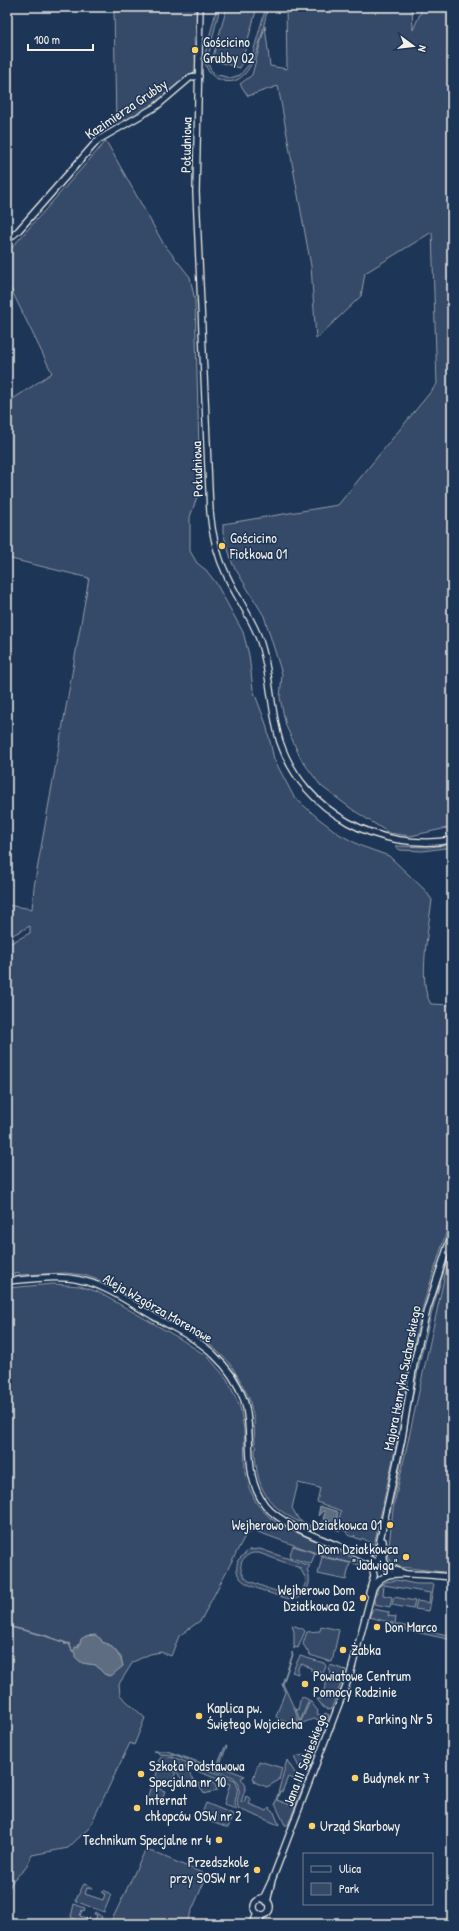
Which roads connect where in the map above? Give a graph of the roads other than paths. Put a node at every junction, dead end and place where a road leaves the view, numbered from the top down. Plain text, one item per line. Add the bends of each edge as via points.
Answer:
1 (200, 7) edge
2 (199, 76) junction
3 (7, 240) edge
4 (452, 840) edge
5 (452, 1232) edge
6 (7, 1281) edge
7 (382, 1530) junction
8 (380, 1544) junction
9 (360, 1555) junction
10 (378, 1563) junction
11 (387, 1566) junction
12 (374, 1571) junction
13 (406, 1574) junction
14 (384, 1576) junction
15 (452, 1578) edge
16 (368, 1601) junction
17 (265, 1900) junction
18 (259, 1914) junction
19 (253, 1924) edge
20 (258, 1924) edge

1 - 2 street, Południowa
2 - 3 street, Kazimierza Grubby via 191,77 157,106 98,140
2 - 4 street, Południowa via 196,192 210,512 216,544 226,575 258,635 265,659 274,719 281,742 302,783 317,800 348,823 383,837 413,842
5 - 7 street, Majora Henryka Sucharskiego via 427,1310 414,1363 402,1438
6 - 9 street, Aleja Wzgórza Morenowe via 64,1278 93,1284 210,1351 231,1375 244,1399 249,1425 250,1472 261,1500 286,1522
7 - 8 street, Majora Henryka Sucharskiego
7 - 11 street, Majora Henryka Sucharskiego via 384,1559
8 - 9 street via 371,1553
8 - 10 street, Majora Henryka Sucharskiego
9 - 10 street, Aleja Wzgórza Morenowe
9 - 12 street, Aleja Wzgórza Morenowe
10 - 11 street, Aleja Wzgórza Morenowe
10 - 12 street
11 - 13 street, Aleja Wzgórza Morenowe
11 - 14 street, Majora Henryka Sucharskiego
12 - 14 street, Aleja Wzgórza Morenowe via 377,1577
12 - 16 street, Jana III Sobieskiego
13 - 14 street
13 - 15 street
14 - 16 street, Jana III Sobieskiego via 373,1588
16 - 17 street, Jana III Sobieskiego via 350,1675
17 - 18 street via 270,1906 269,1910
17 - 18 street via 258,1900 254,1905
18 - 19 street
18 - 20 street

